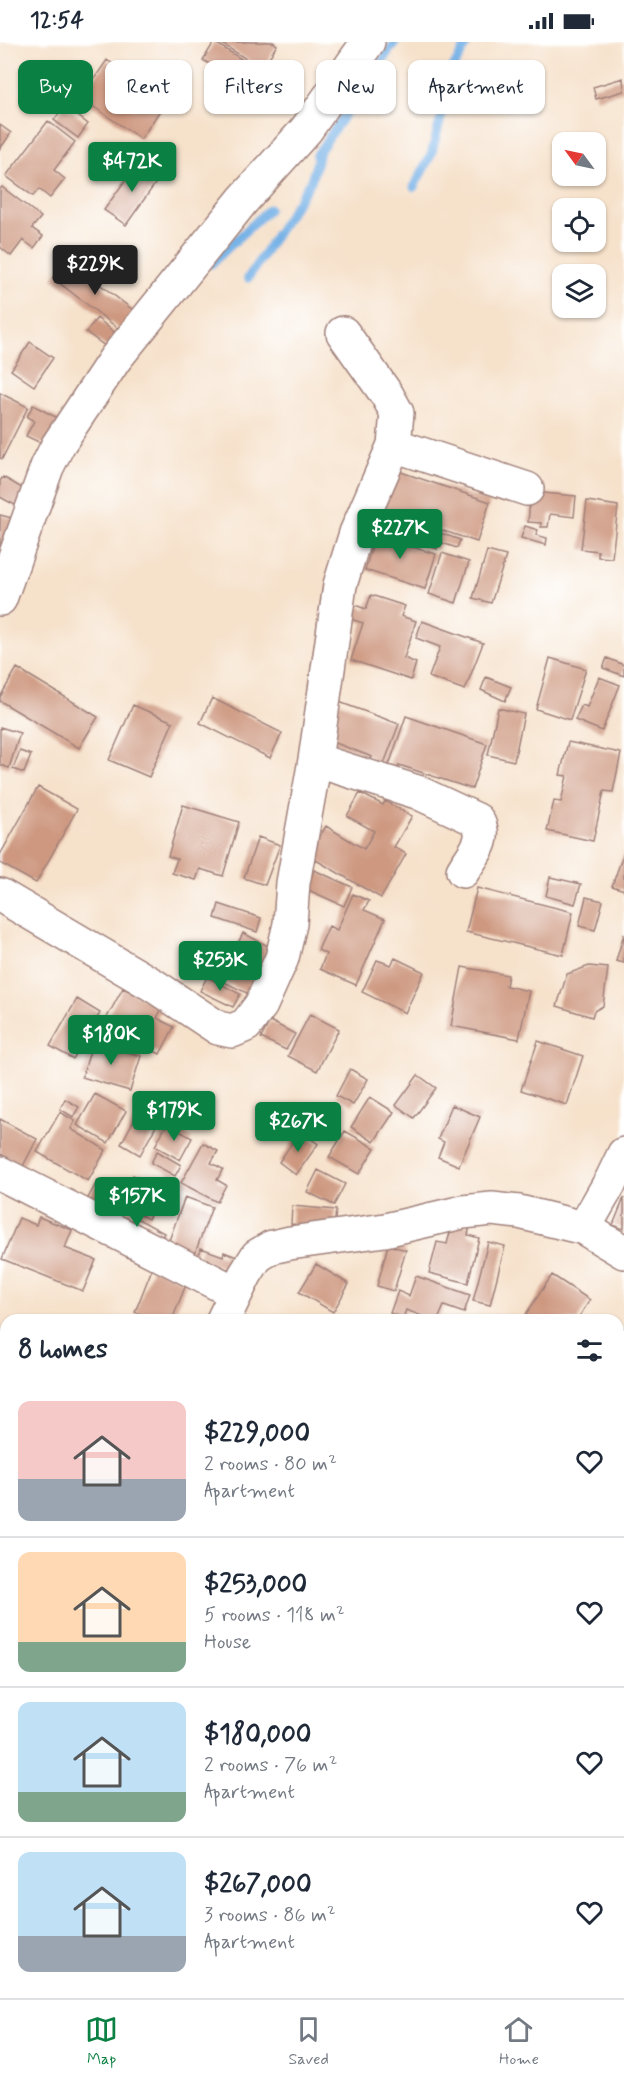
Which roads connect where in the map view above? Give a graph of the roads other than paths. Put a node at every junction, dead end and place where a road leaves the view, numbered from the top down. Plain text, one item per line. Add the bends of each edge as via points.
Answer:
1 (368, 42) edge
2 (343, 333) dead end
3 (394, 446) junction
4 (527, 489) dead end
5 (0, 598) edge
6 (315, 760) junction
7 (463, 871) dead end
8 (0, 894) edge
9 (624, 1154) edge
10 (0, 1173) edge
11 (584, 1228) junction
12 (624, 1252) edge
13 (230, 1306) edge

1 - 5 street via 306,130 257,184 115,359 70,426 47,467
2 - 3 street via 397,413
3 - 4 street
3 - 6 street via 356,533 340,585
6 - 7 street via 417,792 477,820 483,835
6 - 8 street via 282,958 261,1005 246,1025 232,1031 218,1028
9 - 11 street
10 - 13 street
11 - 12 street
11 - 13 street via 492,1209 290,1243 257,1256

